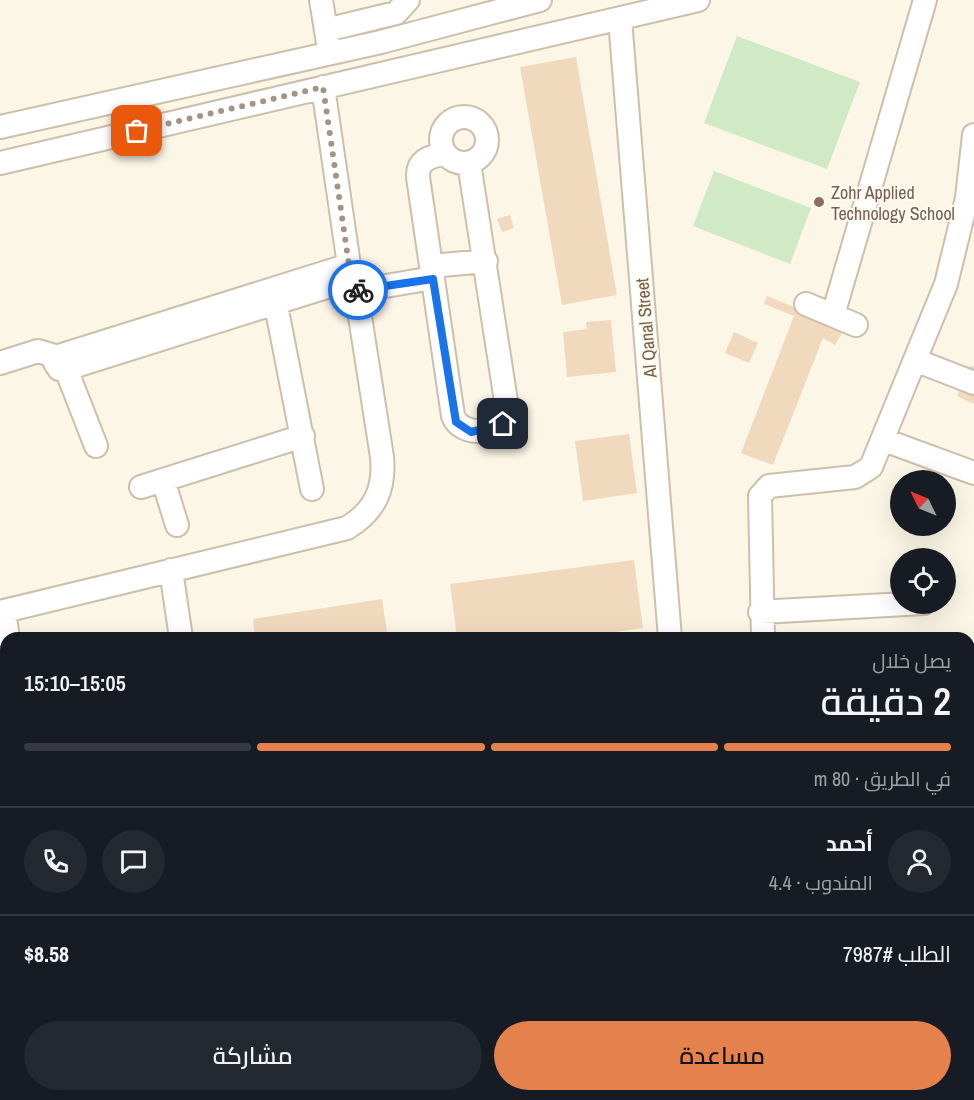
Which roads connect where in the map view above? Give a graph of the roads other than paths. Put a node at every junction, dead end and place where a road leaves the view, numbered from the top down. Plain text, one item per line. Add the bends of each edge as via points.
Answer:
1 (321, 0) edge
2 (408, 0) edge
3 (540, 0) edge
4 (698, 0) edge
5 (925, 0) edge
6 (620, 19) junction
7 (326, 30) junction
8 (330, 53) junction
9 (323, 87) junction
10 (3, 124) edge
11 (974, 135) edge
12 (445, 153) junction
13 (9, 161) edge
14 (469, 163) junction
15 (486, 261) junction
16 (432, 272) junction
17 (352, 278) junction
18 (275, 297) junction
19 (806, 304) dead end
20 (833, 315) junction
21 (856, 325) dead end
22 (915, 360) junction
23 (0, 363) edge
24 (62, 363) junction
25 (974, 383) edge
26 (303, 436) junction
27 (884, 440) junction
28 (96, 446) dead end
29 (974, 473) edge
30 (163, 480) junction
31 (141, 487) dead end
32 (312, 489) dead end
33 (177, 525) dead end
34 (171, 570) junction
35 (890, 605) edge
36 (2, 611) edge
37 (760, 612) junction
38 (7, 632) edge
39 (180, 632) edge
40 (670, 632) edge
41 (762, 632) edge

1 - 7 street
2 - 7 street via 396,13
3 - 8 street
4 - 6 street
5 - 20 street
6 - 9 street
6 - 40 street, Al Qanal Street
7 - 8 street
8 - 10 street
9 - 13 street
9 - 17 street
10 - 13 street
11 - 22 street via 958,242 946,284
12 - 14 street via 460,163
12 - 14 street via 445,128 452,121 469,117 484,127 487,145 477,160
12 - 16 street via 425,159 417,171
14 - 15 street
15 - 16 street
15 - 16 street via 508,414 498,427 471,432 456,422
16 - 17 street
17 - 18 street
17 - 34 street via 384,474 373,506 347,528
18 - 24 street
18 - 26 street
19 - 20 street
20 - 21 street
22 - 25 street
22 - 27 street
23 - 24 street via 39,351
24 - 28 street
26 - 30 street
26 - 32 street
27 - 29 street
27 - 37 street via 871,467 855,477 776,485 764,490 759,503
30 - 31 street
30 - 33 street
34 - 36 street
34 - 39 street
35 - 37 street
36 - 38 street
37 - 41 street

